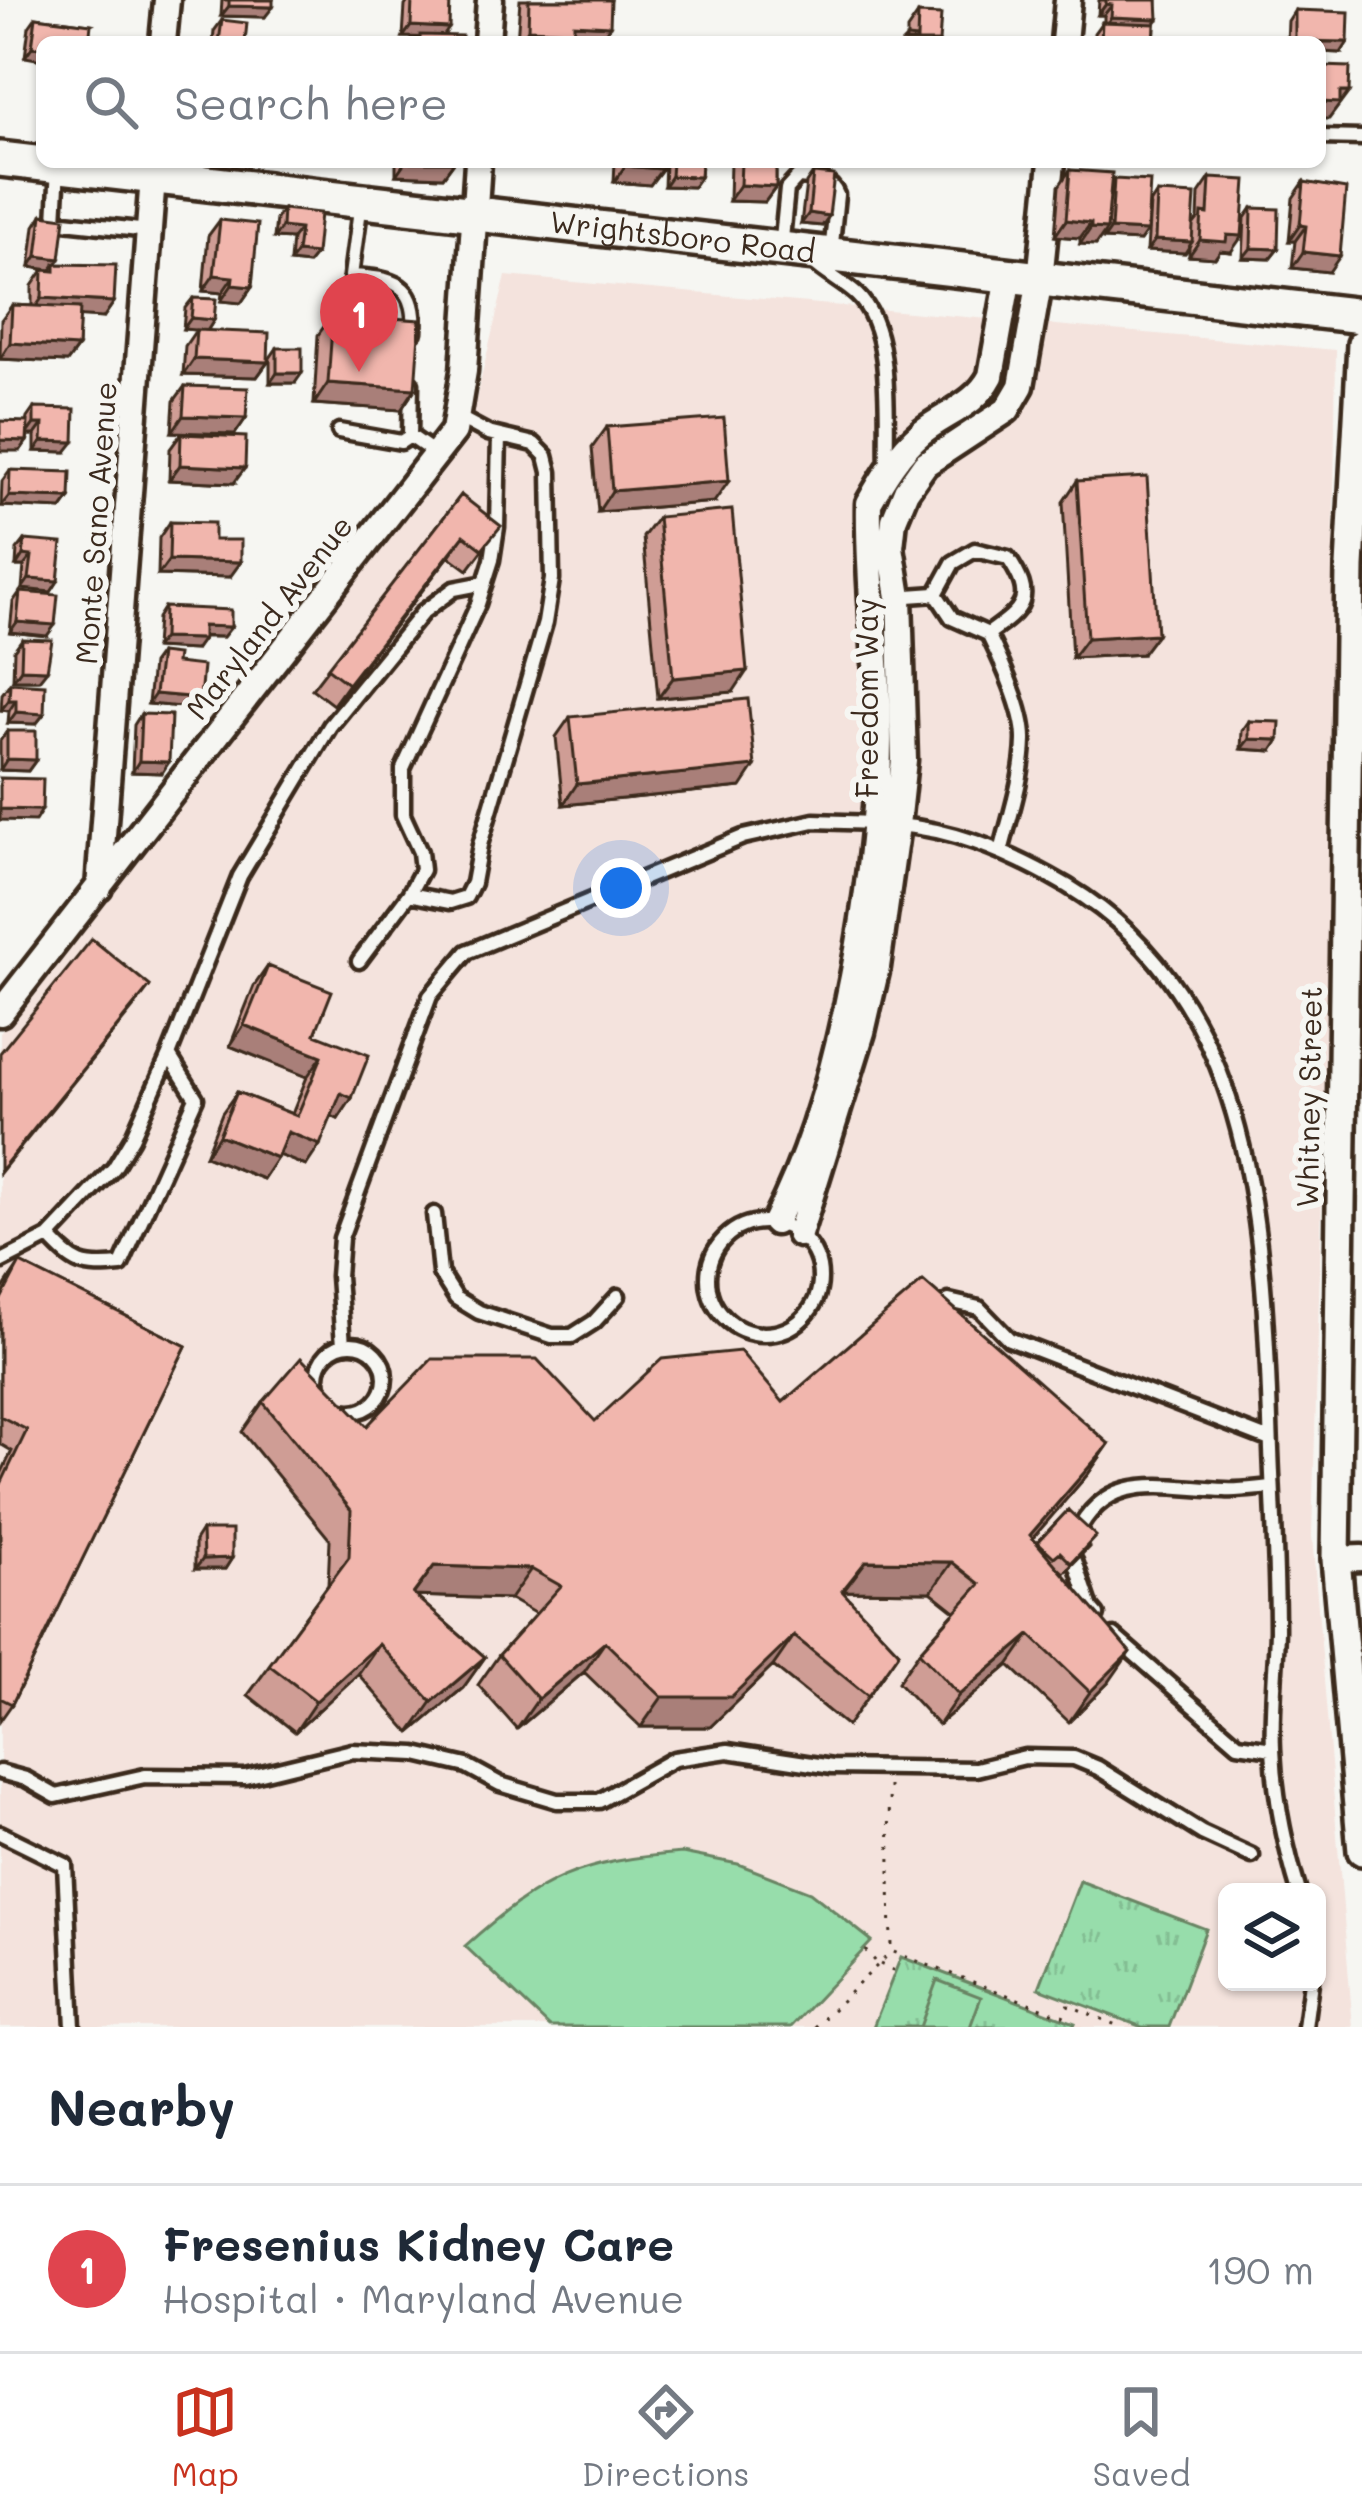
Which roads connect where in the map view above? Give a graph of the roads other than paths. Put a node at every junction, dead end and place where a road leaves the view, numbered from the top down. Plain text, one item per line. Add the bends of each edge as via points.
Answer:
1 (166, 0) edge
2 (490, 0) edge
3 (1068, 0) edge
4 (163, 36) edge
5 (487, 36) edge
6 (1065, 36) edge
7 (1326, 137) edge
8 (1362, 139) edge
9 (0, 159) edge
10 (36, 163) edge
11 (58, 168) edge
12 (478, 168) edge
13 (1051, 168) edge
14 (154, 169) edge
15 (361, 201) junction
16 (474, 214) junction
17 (810, 224) junction
18 (149, 231) junction
19 (1025, 277) junction
20 (1362, 316) edge
21 (1362, 344) edge
22 (413, 350) edge
23 (411, 368) edge
24 (457, 416) junction
25 (339, 431) dead end
26 (410, 436) junction
27 (499, 436) junction
28 (436, 454) junction
29 (887, 471) junction
30 (484, 584) junction
31 (936, 594) junction
32 (873, 597) junction
33 (899, 597) junction
34 (988, 634) junction
35 (885, 824) junction
36 (1001, 852) junction
37 (100, 888) junction
38 (409, 894) junction
39 (358, 961) dead end
40 (0, 1013) edge
41 (169, 1055) junction
42 (434, 1214) dead end
43 (775, 1222) junction
44 (799, 1234) junction
45 (49, 1237) junction
46 (0, 1262) edge
47 (617, 1296) dead end
48 (937, 1308) edge
49 (344, 1345) junction
50 (1270, 1440) junction
51 (1272, 1486) junction
52 (1076, 1535) edge
53 (1349, 1558) edge
54 (1075, 1561) edge
55 (1273, 1749) junction
56 (0, 1772) edge
57 (0, 1833) edge
58 (1362, 1851) edge
59 (1252, 1856) dead end
60 (1296, 1883) edge
61 (1310, 1991) edge
62 (73, 2027) edge
63 (1305, 2027) edge

1 - 4 street
2 - 5 street
3 - 6 street
7 - 8 lane
9 - 10 main road, Wrightsboro Road
11 - 18 lane via 55,221
12 - 16 street, Maryland Avenue
13 - 19 street
14 - 15 main road, Wrightsboro Road
14 - 18 street, Monte Sano Avenue
15 - 16 main road, Wrightsboro Road
15 - 22 lane via 351,276 388,278 409,294
16 - 17 main road, Wrightsboro Road
16 - 24 street, Maryland Avenue
17 - 19 main road, Wrightsboro Road
17 - 29 lane via 878,329
18 - 37 street, Monte Sano Avenue
19 - 20 main road, Wrightsboro Road
19 - 29 street, Freedom Way via 984,389 922,432
19 - 33 street, Freedom Way via 1021,386 1007,410 926,464 906,491 891,547
21 - 53 street, Whitney Street via 1350,567
23 - 26 lane
24 - 27 lane
24 - 28 street, Maryland Avenue
25 - 26 lane via 401,442
26 - 28 lane
27 - 30 lane via 497,527
27 - 38 lane via 534,444 550,472 545,623 466,897
28 - 37 street, Maryland Avenue
29 - 32 street, Freedom Way via 868,503
30 - 38 lane via 403,769 403,815 422,870
30 - 41 lane via 454,589 423,612 330,726 240,876
31 - 33 lane
31 - 34 lane via 952,618
31 - 34 lane via 953,562 975,550 1008,558 1025,597
32 - 33 lane
32 - 35 street, Freedom Way
33 - 35 street, Freedom Way via 904,760
34 - 36 lane via 1024,736
35 - 36 lane
35 - 43 street, Freedom Way via 842,1030
35 - 44 street, Freedom Way via 879,955
35 - 49 lane via 814,821 743,837 467,952 430,995 341,1238
36 - 50 lane via 1089,896 1120,922 1204,1033 1250,1170 1265,1274
37 - 40 street, Maryland Avenue
38 - 39 lane
41 - 45 lane via 114,1168
41 - 45 lane via 196,1098 121,1265 73,1262
42 - 47 lane via 440,1273 455,1298 479,1312 572,1336
43 - 44 lane
43 - 44 lane via 730,1233 709,1262 716,1309 741,1330 781,1332 815,1302 818,1262
45 - 46 lane
48 - 50 lane via 949,1301 979,1308 1009,1339
49 - 49 lane via 324,1357 317,1386 330,1406 355,1413 377,1401 384,1368 371,1350
50 - 51 lane
51 - 52 lane via 1112,1493 1092,1505
51 - 55 lane
53 - 58 street, Whitney Street
54 - 55 lane via 1090,1608 1118,1640 1238,1744
55 - 60 lane
56 - 59 lane via 56,1796 146,1776 245,1778 352,1751 416,1754 557,1801 599,1801 674,1759 728,1751 832,1767 976,1769 1025,1757 1074,1758
57 - 62 lane via 64,1865
61 - 63 lane

